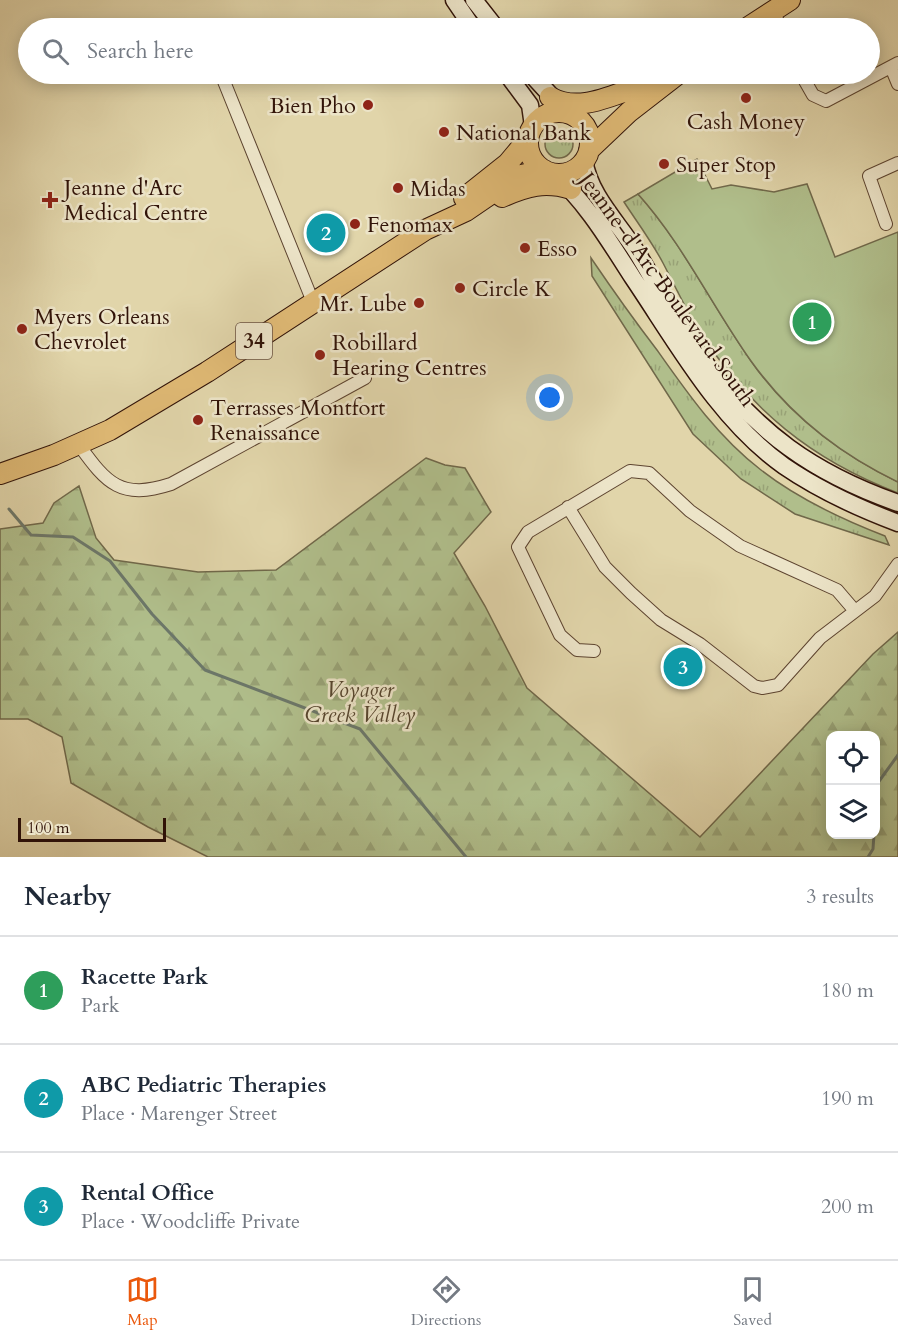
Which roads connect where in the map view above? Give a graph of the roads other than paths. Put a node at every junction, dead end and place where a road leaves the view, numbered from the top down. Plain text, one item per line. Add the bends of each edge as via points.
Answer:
1 (454, 0) edge
2 (474, 0) edge
3 (790, 0) edge
4 (466, 18) edge
5 (488, 18) edge
6 (778, 18) edge
7 (895, 65) edge
8 (880, 72) edge
9 (225, 84) edge
10 (514, 84) edge
11 (539, 84) edge
12 (645, 84) edge
13 (652, 84) edge
14 (664, 84) edge
15 (807, 84) edge
16 (857, 84) edge
17 (898, 84) edge
18 (550, 97) junction
19 (572, 116) junction
20 (531, 133) junction
21 (587, 155) junction
22 (898, 163) edge
23 (548, 172) junction
24 (571, 189) junction
25 (466, 211) junction
26 (886, 224) dead end
27 (425, 230) junction
28 (313, 302) junction
29 (365, 378) dead end
30 (79, 445) junction
31 (0, 474) edge
32 (898, 503) edge
33 (568, 507) junction
34 (898, 523) edge
35 (898, 564) edge
36 (855, 611) junction
37 (594, 651) dead end

1 - 4 main road
2 - 5 main road
3 - 6 main road
7 - 8 street
7 - 17 street
9 - 28 street
10 - 20 main road via 530,105
11 - 18 main road
12 - 18 main road via 580,105 568,105
13 - 19 main road, 34 via 598,115
14 - 21 main road, 34 via 629,112
15 - 16 street via 813,95 825,100
18 - 19 main road
19 - 20 main road, 34 via 548,114
19 - 21 main road via 588,133
20 - 23 main road via 531,157
20 - 27 main road, 34 via 508,163
21 - 23 main road, 34 via 571,172
21 - 32 main road, Jeanne-d'Arc Boulevard South via 586,174 595,193 626,234 701,358 724,386 769,434 822,471 857,489
22 - 26 street via 869,176
23 - 24 main road, Jeanne-d'Arc Boulevard South
23 - 25 main road, 34 via 517,176
24 - 25 main road via 555,184 531,185
24 - 34 main road, Jeanne-d'Arc Boulevard South via 695,371 750,437 819,488
25 - 27 main road, 34
27 - 28 main road, 34
28 - 30 main road, 34 via 207,372
29 - 30 street via 171,484 147,492 125,490 103,478
30 - 31 main road, 34
33 - 36 street via 620,475 630,471 649,473 729,540 837,590
33 - 36 street via 605,567 632,594 661,620 708,649 754,686 778,685 820,638
33 - 37 street via 523,535 519,554 560,635 577,650
35 - 36 street via 875,596

